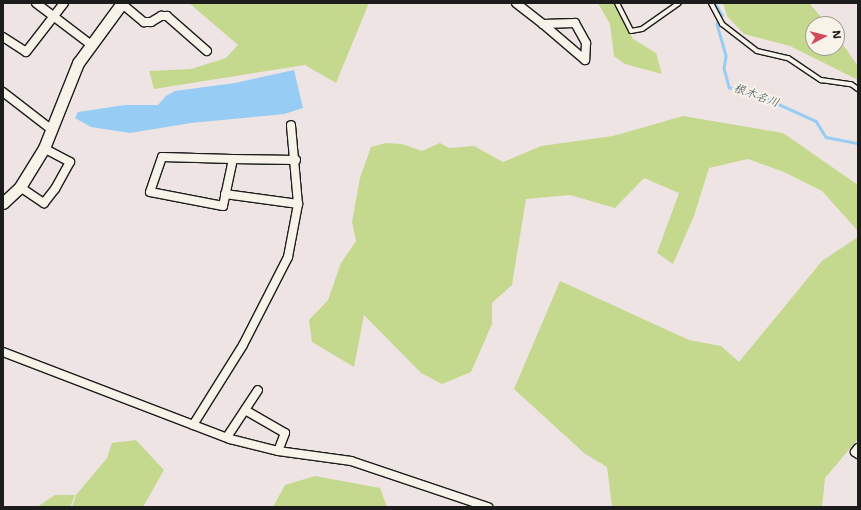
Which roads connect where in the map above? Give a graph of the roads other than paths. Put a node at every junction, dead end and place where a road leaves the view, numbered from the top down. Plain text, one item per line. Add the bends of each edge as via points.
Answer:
1 (36, 3) edge
2 (64, 3) edge
3 (121, 3) edge
4 (516, 3) edge
5 (617, 3) edge
6 (679, 3) edge
7 (712, 3) edge
8 (54, 17) junction
9 (543, 24) junction
10 (3, 37) edge
11 (90, 44) junction
12 (207, 51) dead end
13 (858, 89) edge
14 (3, 92) edge
15 (291, 125) dead end
16 (52, 130) junction
17 (44, 148) junction
18 (233, 159) junction
19 (296, 160) junction
20 (20, 187) junction
21 (225, 194) junction
22 (4, 201) edge
23 (298, 204) junction
24 (3, 352) edge
25 (258, 390) dead end
26 (245, 410) junction
27 (193, 425) junction
28 (227, 437) junction
29 (858, 448) edge
30 (278, 451) junction
31 (858, 454) edge
32 (488, 507) edge

1 - 8 street
2 - 8 street
3 - 11 street
3 - 12 street via 144,22 167,16
4 - 9 street
5 - 6 lane via 631,31 642,29
7 - 13 lane via 722,24 757,51 788,58 821,80 851,84
8 - 10 street via 26,52
8 - 11 street
9 - 9 street via 567,45 585,60 586,44 575,23
11 - 16 street via 71,78
14 - 16 street
15 - 19 street
16 - 17 street
17 - 20 street
17 - 20 street via 70,160 55,189 44,203
18 - 19 street
18 - 21 street
18 - 21 street via 162,157 150,192 223,206
19 - 23 street
20 - 22 street
21 - 23 street
23 - 27 street via 288,256 243,345
24 - 27 street
25 - 26 street
26 - 28 street
26 - 30 street via 285,433
27 - 28 street
28 - 30 street
29 - 31 street via 855,452
30 - 32 street via 351,461

